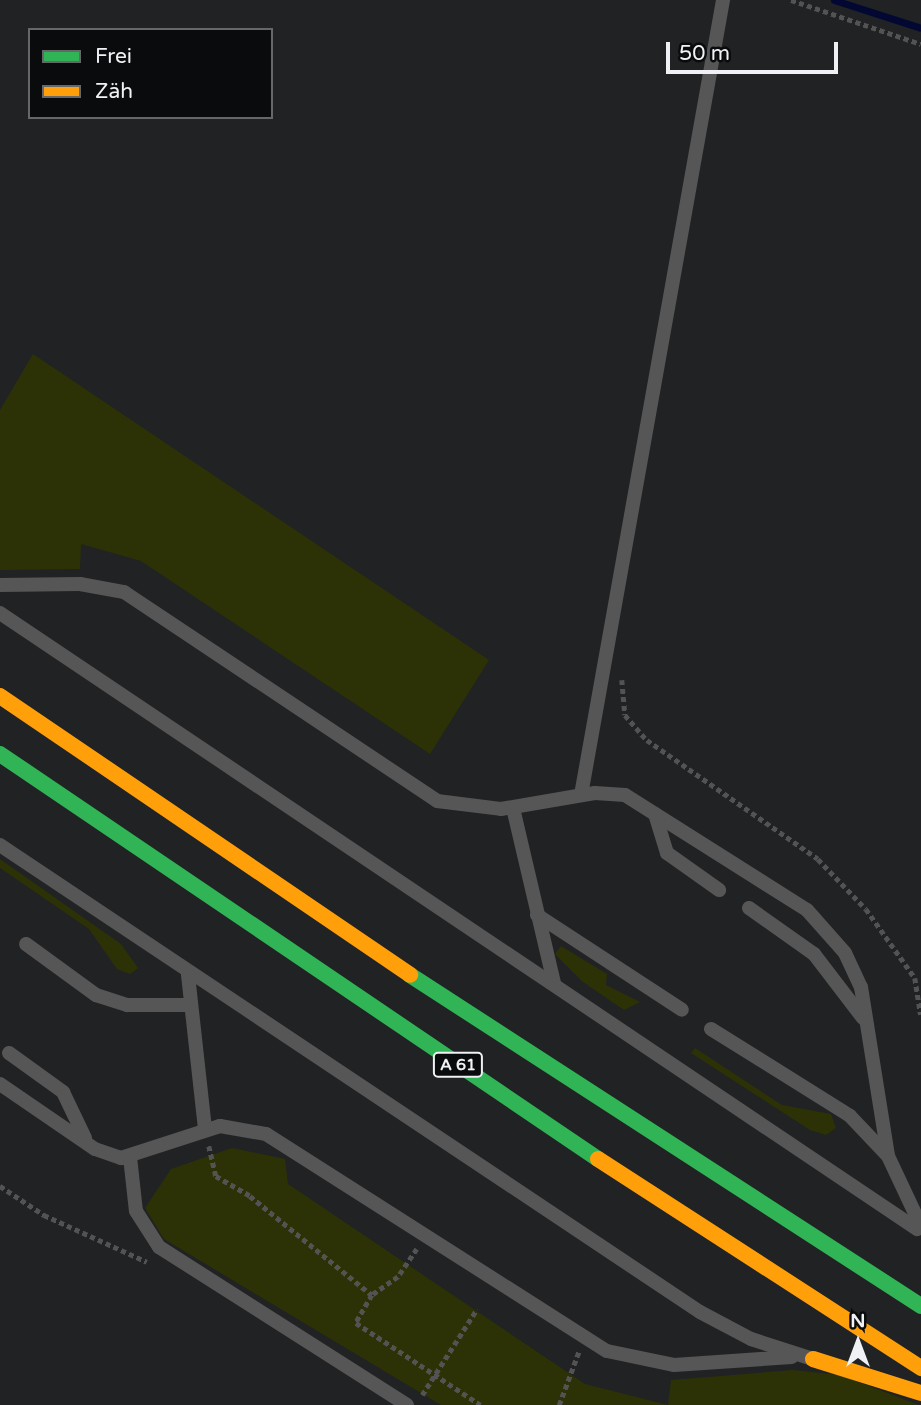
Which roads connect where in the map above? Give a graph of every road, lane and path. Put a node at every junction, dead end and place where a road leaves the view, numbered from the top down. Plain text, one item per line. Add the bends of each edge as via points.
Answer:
1 (723, 0) edge
2 (791, 0) edge
3 (921, 44) edge
4 (0, 585) edge
5 (0, 613) edge
6 (621, 675) dead end
7 (0, 696) edge
8 (0, 754) edge
9 (581, 795) junction
10 (513, 808) junction
11 (651, 810) junction
12 (0, 845) edge
13 (719, 890) dead end
14 (749, 908) dead end
15 (537, 915) junction
16 (26, 944) dead end
17 (188, 975) junction
18 (554, 983) junction
19 (190, 1005) junction
20 (682, 1010) dead end
21 (921, 1015) edge
22 (711, 1029) dead end
23 (871, 1035) junction
24 (9, 1053) dead end
25 (0, 1084) edge
26 (205, 1128) junction
27 (94, 1149) junction
28 (888, 1156) junction
29 (130, 1157) junction
30 (0, 1186) edge
31 (921, 1226) edge
32 (921, 1232) edge
33 (188, 1263) junction
34 (407, 1263) dead end
35 (372, 1295) junction
36 (921, 1306) edge
37 (477, 1309) dead end
38 (807, 1358) junction
39 (921, 1368) edge
40 (570, 1370) dead end
41 (436, 1376) junction
42 (921, 1393) edge
43 (407, 1405) edge
44 (417, 1405) edge
45 (481, 1405) edge
46 (559, 1405) edge

1 - 9 lane
2 - 3 path
4 - 10 lane via 80,584 124,592 437,801 474,810
5 - 18 lane
6 - 21 path via 625,715 647,740 818,859 866,909 915,978
7 - 36 highway, A 61 via 262,879
8 - 39 highway, A 61 via 678,1213
9 - 10 lane
9 - 11 lane via 619,794
10 - 15 lane
11 - 13 lane via 663,827 667,853
11 - 23 lane via 822,923 861,987
12 - 17 lane
14 - 23 lane via 828,969
15 - 18 lane
15 - 20 lane
16 - 19 lane via 81,986 127,1005
17 - 19 lane
17 - 38 lane via 700,1312
18 - 32 lane
19 - 26 lane
22 - 28 lane via 850,1116
23 - 28 lane
24 - 27 lane via 63,1092
25 - 27 lane
26 - 29 lane
26 - 35 path via 216,1176 250,1196
26 - 38 lane via 235,1125 266,1134 607,1351 674,1365
27 - 29 lane
28 - 31 lane
29 - 33 lane via 145,1232
30 - 33 path via 44,1215 148,1262 170,1268
33 - 43 lane
34 - 35 path
35 - 41 path via 356,1323
37 - 41 path
38 - 42 highway
40 - 46 path
41 - 44 path
41 - 45 path

